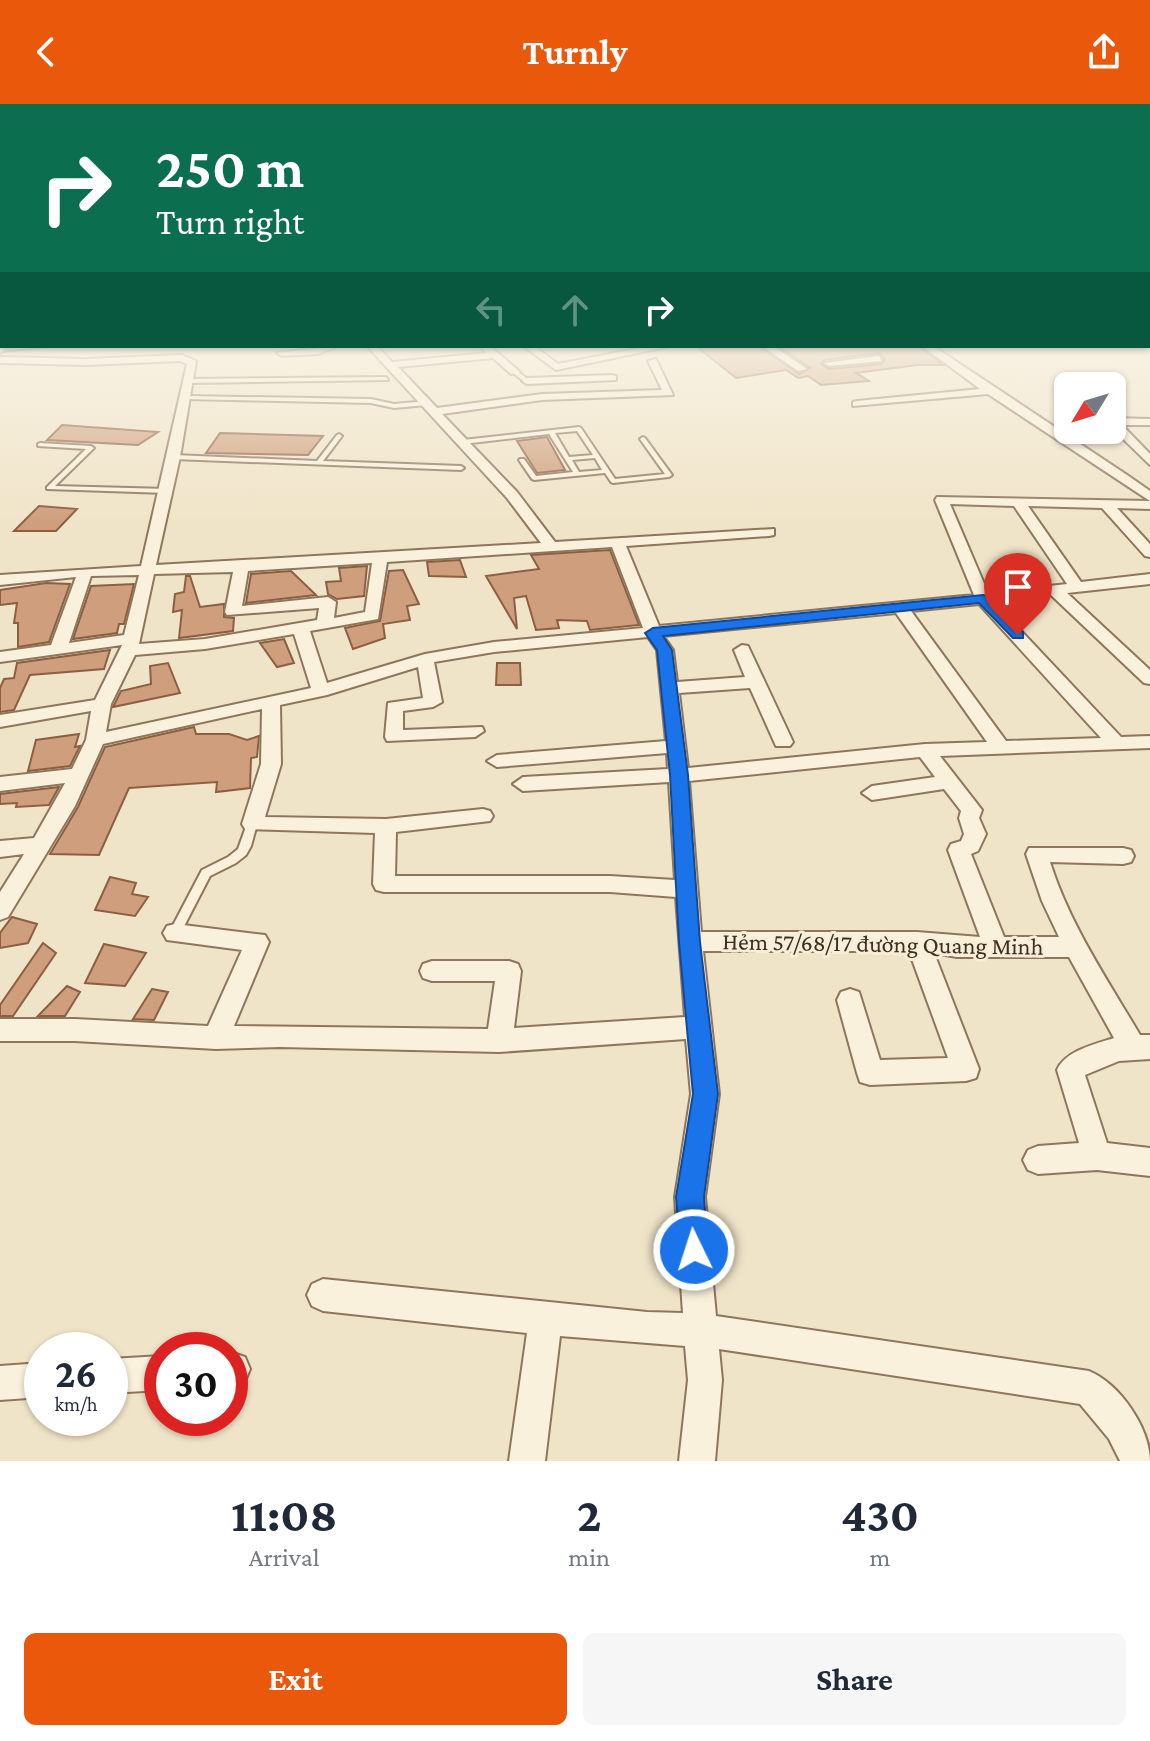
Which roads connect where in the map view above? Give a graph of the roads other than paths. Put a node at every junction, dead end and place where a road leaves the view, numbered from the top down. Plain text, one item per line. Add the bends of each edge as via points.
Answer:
1 (419, 395) edge
2 (595, 395) edge
3 (944, 395) edge
4 (994, 395) edge
5 (542, 397) joint
6 (185, 398) joint
7 (857, 404) dead end
8 (430, 408) junction
9 (1126, 421) edge
10 (1150, 422) edge
11 (551, 432) junction
12 (339, 436) dead end
13 (1126, 436) edge
14 (643, 439) dead end
15 (463, 442) junction
16 (40, 445) dead end
17 (597, 456) junction
18 (174, 457) junction
19 (567, 459) junction
20 (522, 460) dead end
21 (320, 461) junction
22 (1150, 461) edge
23 (461, 468) dead end
24 (607, 471) junction
25 (577, 474) junction
26 (167, 491) junction
27 (1150, 497) edge
28 (1019, 503) junction
29 (1106, 504) junction
30 (1150, 505) edge
31 (769, 532) dead end
32 (618, 543) junction
33 (551, 547) junction
34 (1150, 553) edge
35 (380, 558) junction
36 (241, 567) junction
37 (146, 570) junction
38 (85, 572) junction
39 (0, 580) edge
40 (1142, 580) edge
41 (1077, 588) junction
42 (1056, 591) junction
43 (1150, 596) edge
44 (983, 599) junction
45 (900, 608) junction
46 (325, 624) junction
47 (301, 630) junction
48 (653, 633) junction
49 (130, 645) junction
50 (58, 649) junction
51 (742, 650) dead end
52 (0, 657) edge
53 (425, 659) junction
54 (1150, 679) edge
55 (756, 682) junction
56 (669, 688) junction
57 (321, 691) junction
58 (271, 702) junction
59 (102, 704) junction
60 (0, 721) edge
61 (475, 731) dead end
62 (95, 740) junction
63 (783, 742) dead end
64 (1150, 742) edge
65 (1116, 743) junction
66 (999, 745) junction
67 (675, 746) junction
68 (925, 750) junction
69 (497, 761) dead end
70 (80, 775) junction
71 (679, 775) junction
72 (950, 781) junction
73 (0, 784) edge
74 (523, 784) dead end
75 (872, 793) dead end
76 (483, 816) dead end
77 (252, 824) junction
78 (386, 826) junction
79 (41, 845) junction
80 (0, 849) edge
81 (1123, 856) dead end
82 (688, 889) junction
83 (0, 911) edge
84 (175, 933) joint
85 (917, 941) junction
86 (690, 942) junction
87 (996, 947) junction
88 (1077, 947) junction
89 (432, 971) dead end
90 (850, 1000) dead end
91 (697, 1027) junction
92 (0, 1030) edge
93 (216, 1038) junction
94 (499, 1041) junction
95 (1141, 1046) edge
96 (1097, 1156) junction
97 (1038, 1160) dead end
98 (1150, 1162) edge
99 (323, 1295) dead end
100 (546, 1318) junction
101 (700, 1330) junction
102 (24, 1381) edge
103 (0, 1383) edge
104 (527, 1461) edge
105 (697, 1461) edge
106 (1139, 1461) edge

1 - 8 street
2 - 5 street
3 - 7 street
4 - 27 street
5 - 8 street
6 - 8 lane via 371,401
6 - 18 street
8 - 15 street
9 - 10 street
11 - 15 lane
11 - 17 lane via 579,429
11 - 19 lane
12 - 21 lane
13 - 22 street
14 - 24 lane via 669,475 613,481
15 - 33 street
16 - 26 lane via 91,448 49,488
17 - 19 lane
17 - 24 lane
18 - 21 lane
18 - 26 street
19 - 25 lane
20 - 25 lane via 533,478
21 - 23 lane
24 - 25 lane
26 - 37 street
28 - 29 street
28 - 41 street
28 - 44 street via 942,500
29 - 30 street
29 - 34 street
31 - 32 street
32 - 33 street
32 - 48 street
33 - 35 street
35 - 36 street
35 - 46 street via 372,616
36 - 37 street
36 - 46 street via 233,612 328,602
37 - 38 street
37 - 49 street
38 - 39 street
38 - 50 street
40 - 41 street
40 - 43 street
41 - 42 street
42 - 44 street
42 - 54 street
44 - 45 street
44 - 65 street
45 - 48 street
45 - 66 street
46 - 47 street
47 - 49 street via 205,644
47 - 57 street
48 - 53 street via 494,647
48 - 56 street via 665,650
49 - 50 street
49 - 59 street
50 - 52 street
51 - 55 street
53 - 57 street
53 - 61 street via 433,702 394,707 394,737
55 - 56 street
55 - 63 street
56 - 67 street
57 - 58 street
58 - 62 street
58 - 77 street via 274,748 264,797
59 - 60 street
59 - 62 street
62 - 70 street
64 - 65 street
65 - 66 street
66 - 68 street
67 - 69 street
67 - 71 street
68 - 71 street
68 - 72 street
70 - 73 street
70 - 79 street
71 - 74 street
71 - 82 street
72 - 75 street
72 - 87 street via 972,810 975,834 970,846 959,850
76 - 78 street
77 - 78 street
77 - 84 lane via 247,849 233,862 206,873
78 - 82 street via 384,884
79 - 80 street
79 - 83 street
81 - 88 street, Hẻm 57/68/17 đường Quang Minh via 1037,854
82 - 86 street
84 - 93 street via 257,942
85 - 86 street, Hẻm 57/68/17 đường Quang Minh
85 - 87 street, Hẻm 57/68/17 đường Quang Minh
85 - 90 street via 966,1069 870,1073
86 - 91 street
87 - 88 street, Hẻm 57/68/17 đường Quang Minh
88 - 95 street, Hẻm 57/68/17 đường Quang Minh
89 - 94 street via 509,971
91 - 94 street
91 - 101 street via 705,1094 690,1197
92 - 93 street
93 - 94 street
95 - 96 street via 1087,1059 1070,1070
96 - 97 street
96 - 98 street
99 - 100 street
100 - 101 street
100 - 104 street
101 - 105 street via 705,1380
101 - 106 street via 1089,1388 1122,1426
102 - 103 street

